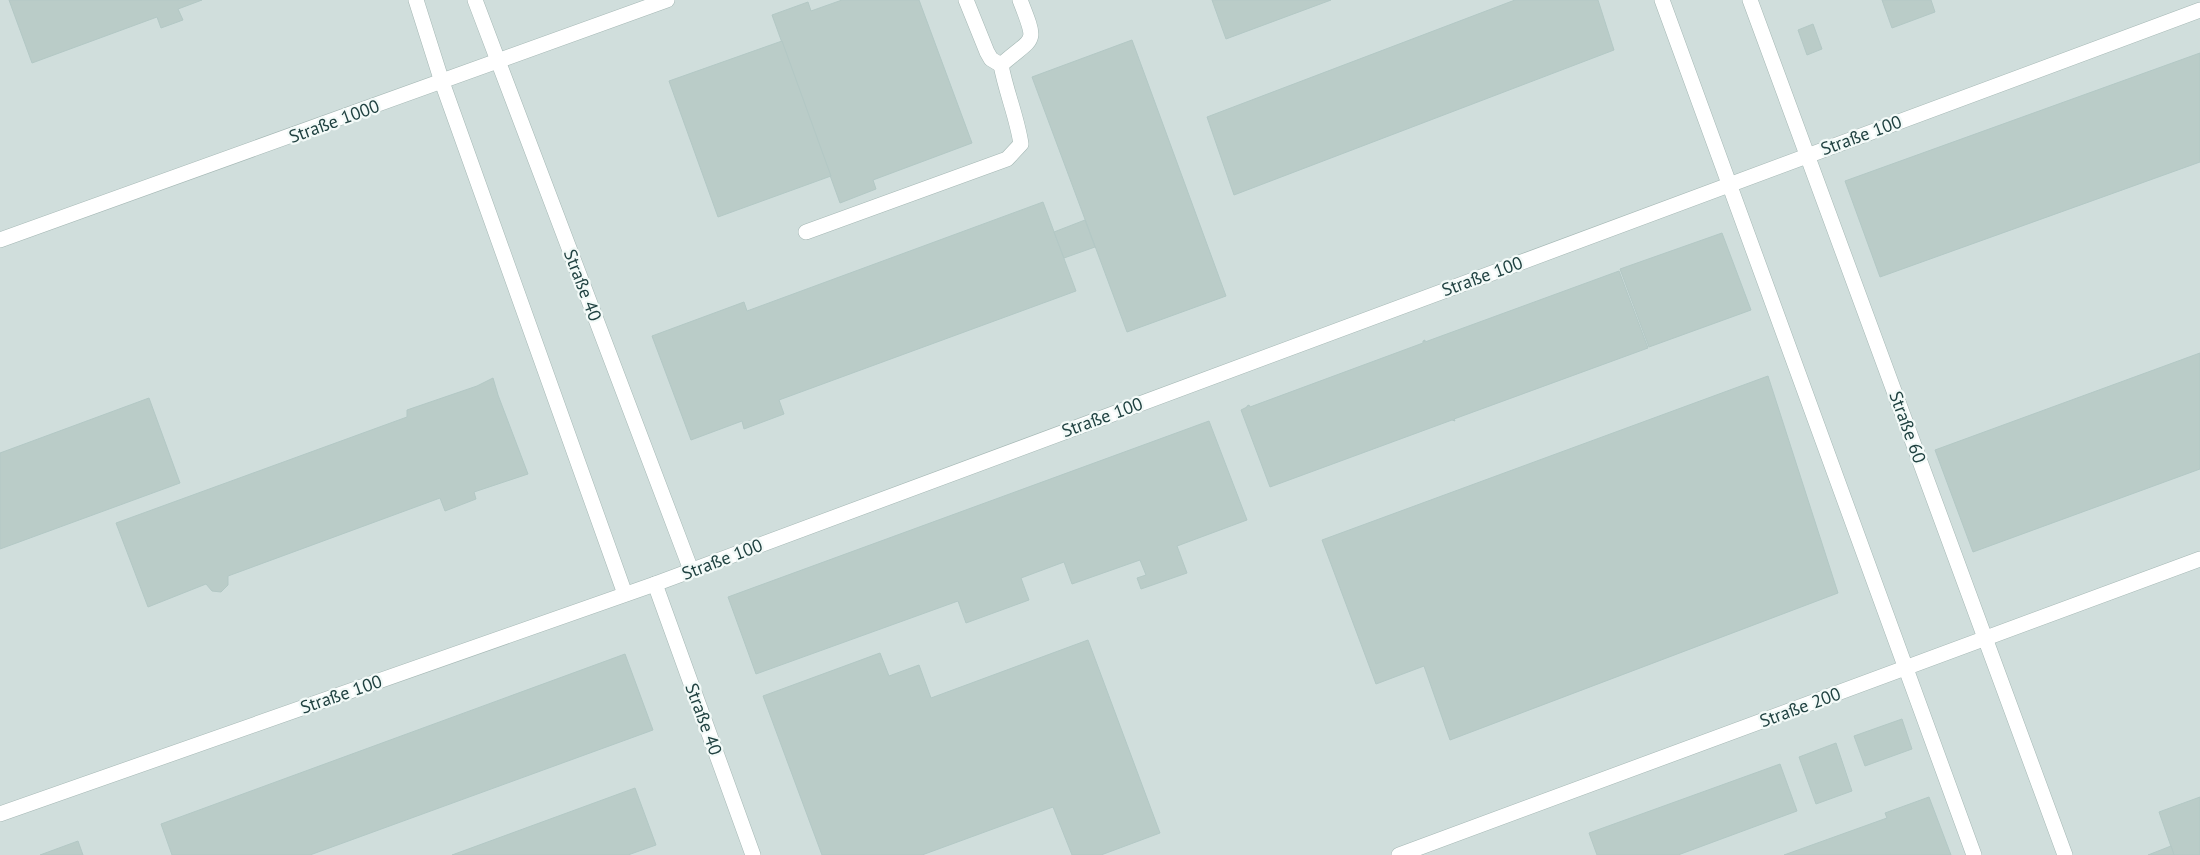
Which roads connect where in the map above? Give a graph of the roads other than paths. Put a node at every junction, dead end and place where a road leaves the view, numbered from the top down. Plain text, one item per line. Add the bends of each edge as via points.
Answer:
1 (416, 0) edge
2 (474, 0) edge
3 (668, 0) edge
4 (966, 0) edge
5 (1020, 0) edge
6 (1662, 0) edge
7 (1750, 0) edge
8 (2200, 10) edge
9 (499, 62) junction
10 (1001, 65) junction
11 (442, 82) junction
12 (1808, 155) junction
13 (1729, 184) junction
14 (806, 232) dead end
15 (0, 240) edge
16 (2200, 559) edge
17 (691, 570) junction
18 (655, 584) junction
19 (625, 594) junction
20 (1986, 639) junction
21 (1906, 668) junction
22 (0, 814) edge
23 (753, 855) edge
24 (1399, 855) edge
25 (1974, 855) edge
26 (2065, 855) edge

1 - 11 street
2 - 9 street, Straße 40
3 - 9 street, Straße 1000
4 - 10 street via 987,52
5 - 10 street via 1032,32 1029,43
6 - 13 street
7 - 12 street, Straße 60
8 - 12 street, Straße 100
9 - 11 street, Straße 1000
9 - 17 street, Straße 40
10 - 14 street via 1022,144 1008,159
11 - 15 street, Straße 1000
11 - 19 street
12 - 13 street, Straße 100
12 - 20 street, Straße 60
13 - 17 street, Straße 100
13 - 21 street
16 - 20 street, Straße 200
17 - 18 street, Straße 100
18 - 19 street, Straße 100
18 - 23 street, Straße 40
19 - 22 street, Straße 100
20 - 21 street, Straße 200
20 - 26 street, Straße 60
21 - 24 street, Straße 200
21 - 25 street

